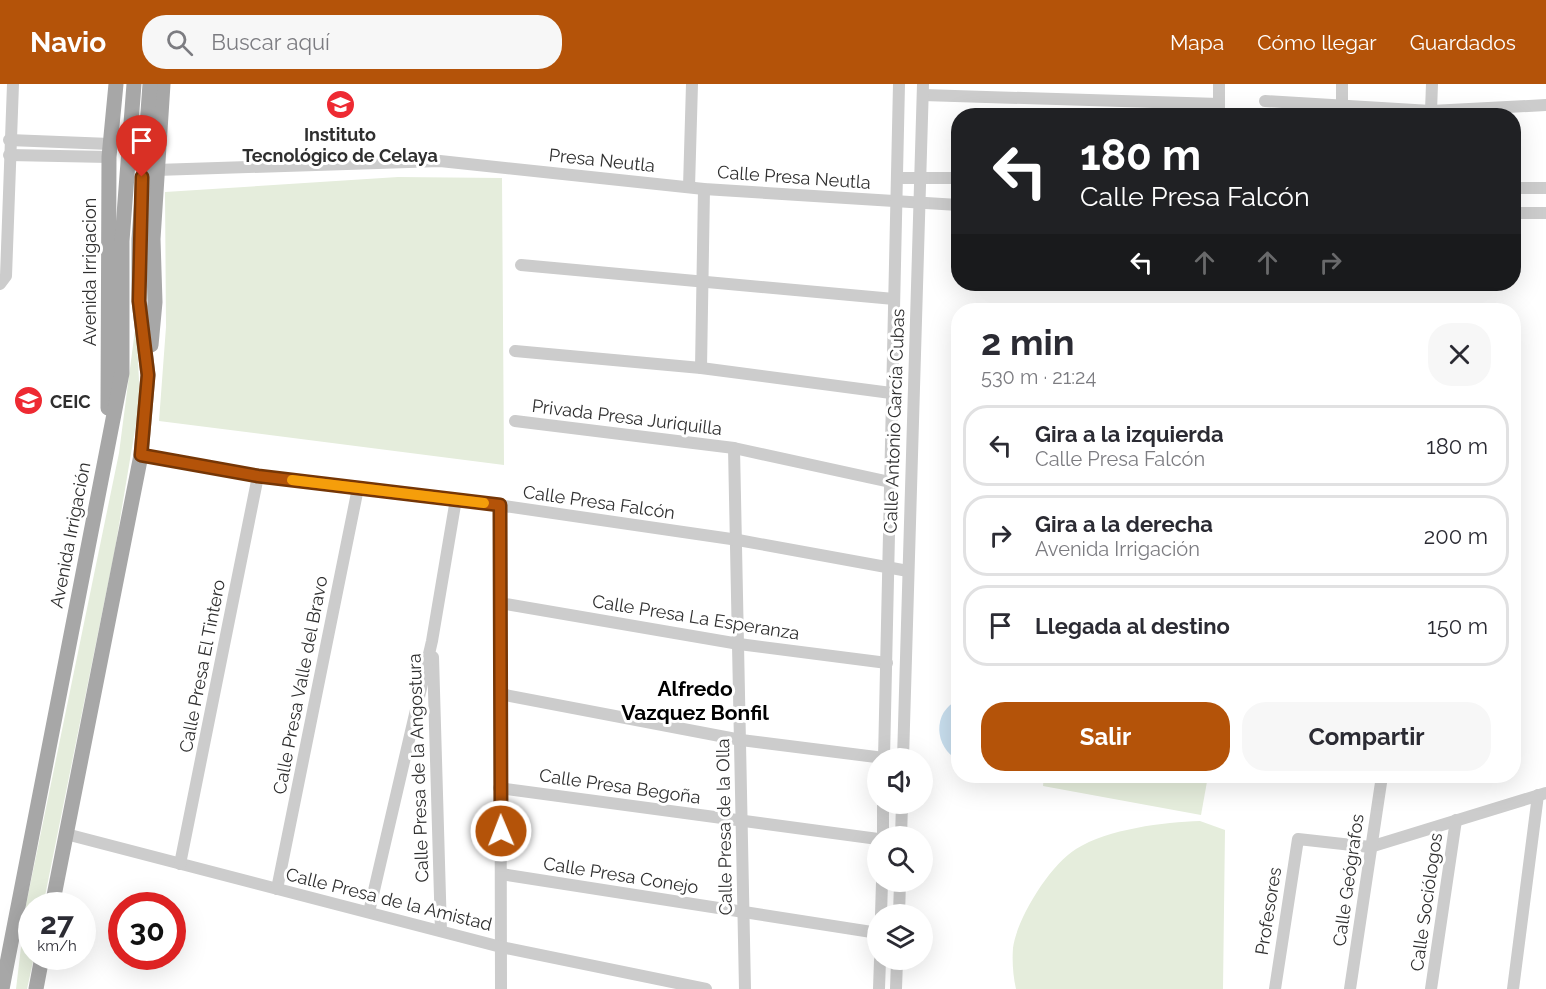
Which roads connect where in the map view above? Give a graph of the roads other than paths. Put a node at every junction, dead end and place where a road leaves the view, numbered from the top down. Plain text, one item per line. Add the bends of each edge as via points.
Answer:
1 (13, 84) edge
2 (116, 84) edge
3 (134, 84) edge
4 (150, 84) edge
5 (163, 84) edge
6 (692, 84) edge
7 (899, 84) edge
8 (1219, 84) edge
9 (1342, 84) edge
10 (1432, 84) edge
11 (923, 90) edge
12 (1265, 101) dead end
13 (1546, 105) edge
14 (1189, 108) edge
15 (1219, 108) edge
16 (1319, 108) edge
17 (1342, 108) edge
18 (1431, 108) edge
19 (1488, 108) edge
20 (9, 140) junction
21 (110, 151) junction
22 (9, 155) junction
23 (156, 170) junction
24 (897, 178) junction
25 (920, 178) junction
26 (951, 178) edge
27 (689, 187) junction
28 (1521, 188) edge
29 (1546, 188) edge
30 (704, 189) junction
31 (897, 202) junction
32 (920, 204) junction
33 (951, 205) edge
34 (1521, 213) edge
35 (1546, 213) edge
36 (521, 265) dead end
37 (701, 282) junction
38 (0, 284) edge
39 (894, 299) junction
40 (515, 351) dead end
41 (701, 368) junction
42 (148, 375) junction
43 (891, 393) junction
44 (515, 420) dead end
45 (734, 448) junction
46 (141, 455) junction
47 (105, 461) junction
48 (258, 476) junction
49 (890, 482) junction
50 (358, 488) junction
51 (456, 499) junction
52 (500, 505) junction
53 (738, 540) junction
54 (886, 568) junction
55 (908, 571) junction
56 (500, 603) junction
57 (432, 641) junction
58 (740, 644) junction
59 (886, 663) junction
60 (500, 694) junction
61 (741, 740) junction
62 (884, 748) edge
63 (903, 748) edge
64 (867, 757) edge
65 (1381, 783) edge
66 (500, 788) junction
67 (1542, 794) edge
68 (1456, 820) junction
69 (743, 821) junction
70 (66, 834) junction
71 (867, 838) edge
72 (1370, 847) junction
73 (180, 864) junction
74 (501, 874) junction
75 (278, 889) junction
76 (55, 892) edge
77 (369, 912) junction
78 (744, 913) junction
79 (441, 931) junction
80 (867, 931) edge
81 (501, 946) junction
82 (40, 970) edge
83 (880, 970) edge
84 (897, 970) edge
85 (2, 989) edge
86 (36, 989) edge
87 (501, 989) edge
88 (706, 989) edge
89 (745, 989) edge
90 (879, 989) edge
91 (896, 989) edge
92 (1275, 989) edge
93 (1350, 989) edge
94 (1431, 989) edge
95 (1513, 989) edge

1 - 20 street
2 - 21 main road, Avenida Irrigacion
3 - 47 main road, Avenida Irrigación via 122,241 122,373
4 - 42 main road via 139,239 139,301
5 - 23 main road
6 - 27 street
7 - 24 street, Calle Antonio García Cubas
8 - 15 street
9 - 17 street
10 - 18 street
11 - 14 street
11 - 25 street, Calle Antonio García Cubas
12 - 16 street
13 - 19 street
20 - 21 street
20 - 22 street
21 - 22 street
21 - 47 main road, Avenida Irrigacion
22 - 38 street via 6,276
23 - 27 street, Presa Neutla via 440,161
23 - 42 main road via 155,302
24 - 25 street
24 - 31 street, Calle Antonio García Cubas
25 - 26 street
25 - 32 street, Calle Antonio García Cubas
27 - 30 street, Calle Presa Neutla
28 - 29 street
30 - 31 street, Calle Presa Neutla
30 - 37 street
31 - 32 street, Calle Presa Neutla
31 - 39 street, Calle Antonio García Cubas
32 - 33 street, Calle Presa Neutla
32 - 55 street, Calle Antonio García Cubas
34 - 35 street
36 - 37 street
37 - 39 street
37 - 41 street
39 - 43 street, Calle Antonio García Cubas
40 - 41 street
41 - 43 street
42 - 46 main road
43 - 49 street, Calle Antonio García Cubas
44 - 45 street, Privada Presa Juriquilla
45 - 49 street, Privada Presa Juriquilla
45 - 53 street, Calle Presa de la Olla
46 - 48 street, Calle Presa Falcón
46 - 70 main road
47 - 85 main road, Avenida Irrigación
48 - 50 street, Calle Presa Falcón
48 - 73 street, Calle Presa El Tintero
49 - 54 street, Calle Antonio García Cubas
50 - 51 street, Calle Presa Falcón
50 - 75 street, Calle Presa Valle del Bravo
51 - 52 street, Calle Presa Falcón
51 - 57 street, Calle Presa de la Angostura
52 - 53 street, Calle Presa Falcón
52 - 56 street
53 - 54 street, Calle Presa Falcón
53 - 58 street, Calle Presa de la Olla
54 - 55 street, Calle Presa Falcón
54 - 59 street, Calle Antonio García Cubas
55 - 63 street, Calle Antonio García Cubas
56 - 58 street, Calle Presa La Esperanza
56 - 60 street
57 - 77 street, Calle Presa de la Angostura
57 - 79 street, Calle Presa de la Angostura
58 - 59 street, Calle Presa La Esperanza
58 - 61 street, Calle Presa de la Olla
59 - 62 street, Calle Antonio García Cubas
60 - 61 street
60 - 66 street
61 - 64 street
61 - 69 street, Calle Presa de la Olla
65 - 72 street, Calle Geógrafos
66 - 69 street, Calle Presa Begoña
66 - 74 street
67 - 68 street
67 - 95 street
68 - 72 street
68 - 94 street, Calle Sociólogos
69 - 71 street, Calle Presa Begoña
69 - 78 street, Calle Presa de la Olla
70 - 73 street, Calle Presa de la Amistad
70 - 76 main road
72 - 92 street, Profesores via 1298,839
72 - 93 street, Calle Geógrafos
73 - 75 street, Calle Presa de la Amistad
74 - 78 street, Calle Presa Conejo
74 - 81 street
75 - 77 street, Calle Presa de la Amistad
77 - 79 street, Calle Presa de la Amistad
78 - 80 street, Calle Presa Conejo
78 - 89 street, Calle Presa de la Olla
79 - 81 street, Calle Presa de la Amistad
81 - 87 street
81 - 88 street, Calle Presa de la Amistad
82 - 86 main road
83 - 90 street
84 - 91 street

